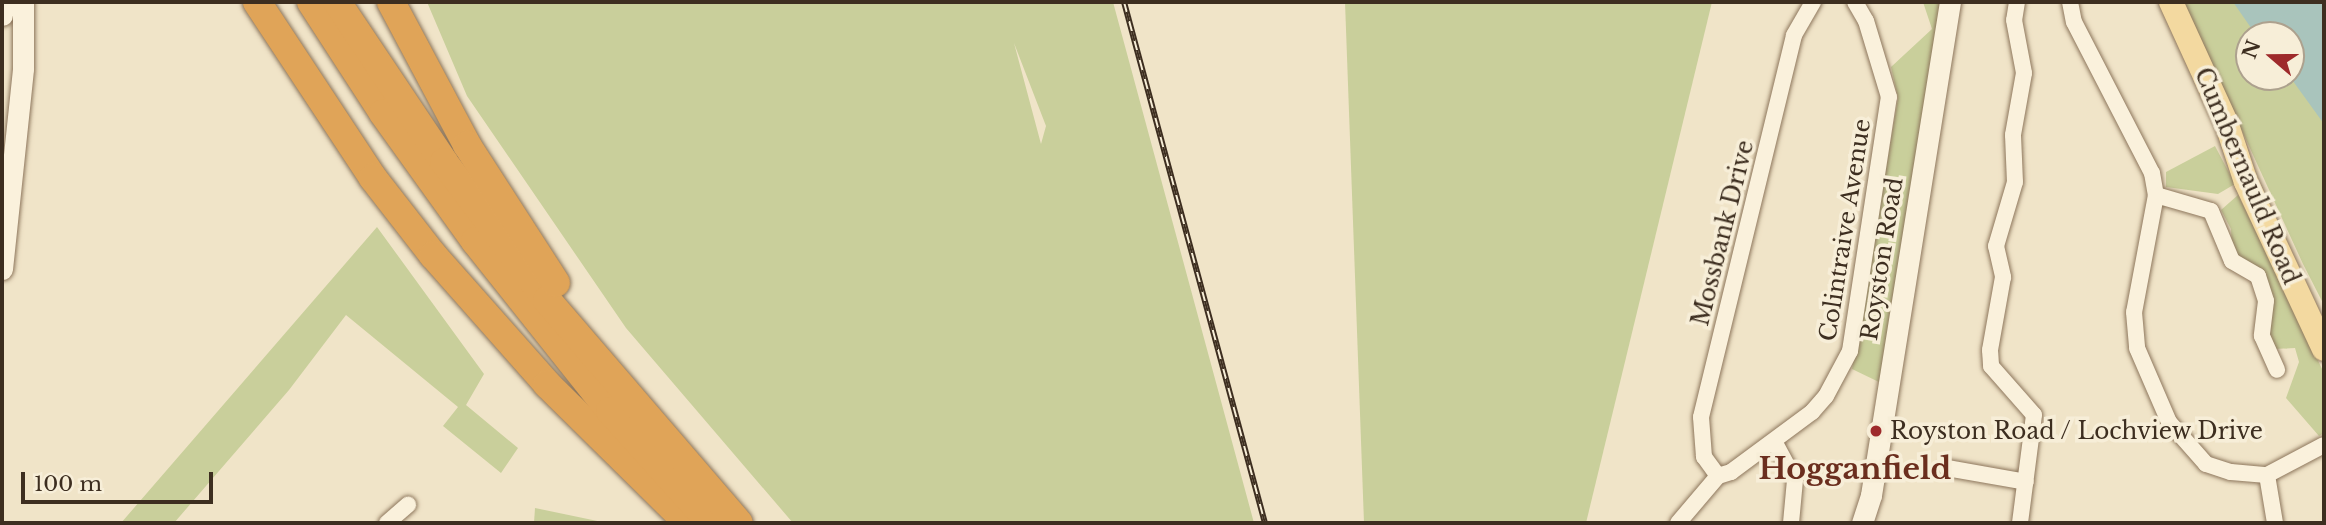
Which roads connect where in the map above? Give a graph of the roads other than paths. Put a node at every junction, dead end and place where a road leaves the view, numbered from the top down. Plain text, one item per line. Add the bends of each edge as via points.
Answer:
1 (2, 2) edge
2 (23, 2) edge
3 (257, 2) edge
4 (311, 2) edge
5 (337, 2) edge
6 (391, 2) edge
7 (1813, 2) edge
8 (1855, 2) edge
9 (1950, 2) edge
10 (2017, 2) edge
11 (2070, 2) edge
12 (2171, 2) edge
13 (2, 15) edge
14 (2156, 195) junction
15 (2, 269) edge
16 (2324, 349) edge
17 (2277, 370) dead end
18 (1774, 441) junction
19 (2324, 445) edge
20 (1947, 468) dead end
21 (2267, 475) junction
22 (1718, 477) junction
23 (2026, 482) junction
24 (408, 505) dead end
25 (393, 522) edge
26 (688, 523) edge
27 (711, 523) edge
28 (740, 523) edge
29 (747, 523) edge
30 (1678, 523) edge
31 (1791, 523) edge
32 (1863, 523) edge
33 (2020, 523) edge
34 (2275, 523) edge

1 - 13 street
2 - 15 street via 23,68
3 - 26 highway via 349,144 433,255 547,384
4 - 27 highway via 475,242 610,411
5 - 28 highway via 444,162 547,300
6 - 29 highway via 467,145 532,248
7 - 22 street, Mossbank Drive via 1794,36 1701,417 1704,457
8 - 18 street, Colintraive Avenue via 1866,21 1889,97 1850,351 1826,396
9 - 32 street, Royston Road
10 - 23 street via 2014,20 2024,73 2013,135 2015,182 1996,246 2002,286 1990,350 1991,366 2034,415
11 - 14 street via 2074,22 2152,173
12 - 16 main road, Cumbernauld Road via 2226,122 2256,204
14 - 17 street via 2211,211 2232,261 2258,276 2266,301 2262,336
14 - 21 street via 2134,312 2137,348 2169,422 2206,464
18 - 22 street, Colintraive Avenue
18 - 31 street via 1795,480
19 - 21 street
20 - 23 street
21 - 34 street
22 - 30 street, Colintraive Avenue
23 - 33 street
24 - 25 street

